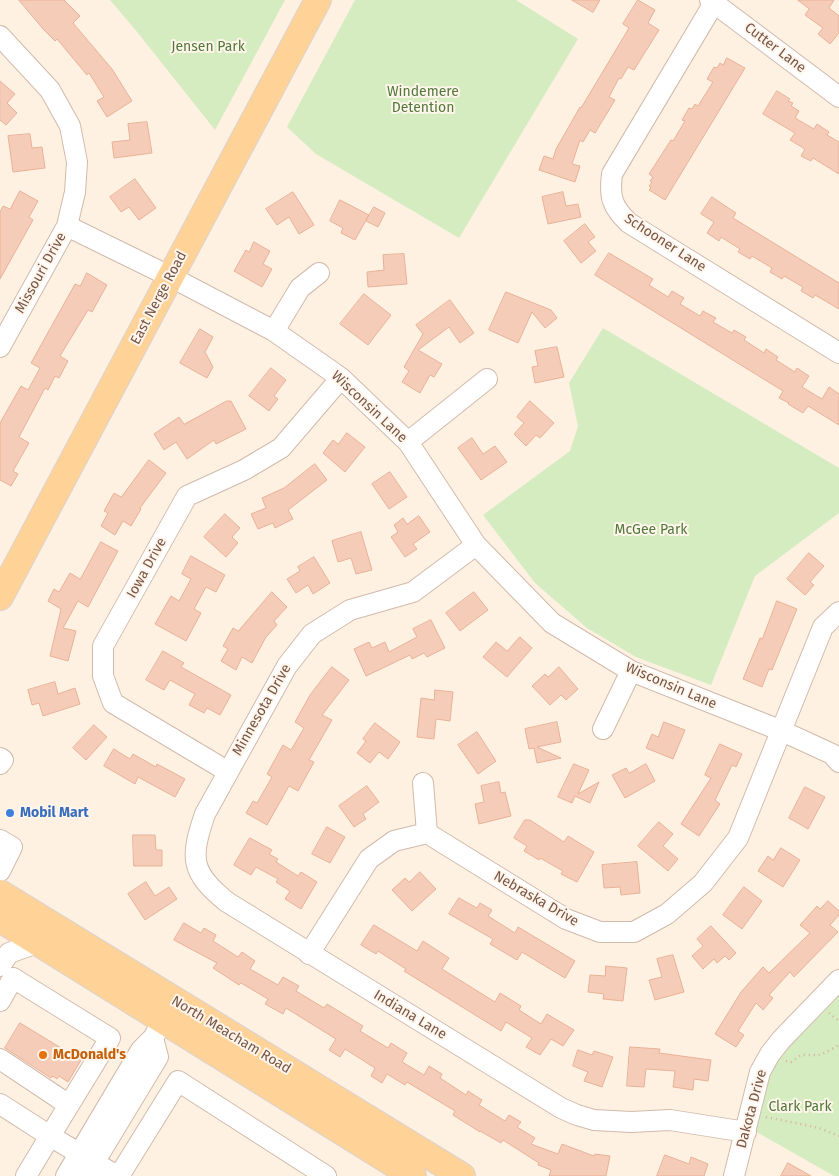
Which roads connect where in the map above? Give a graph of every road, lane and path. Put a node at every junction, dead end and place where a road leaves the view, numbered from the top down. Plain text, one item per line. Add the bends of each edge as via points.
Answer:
1 (318, 0) edge
2 (712, 1) edge
3 (0, 36) edge
4 (839, 97) edge
5 (68, 226) junction
6 (319, 273) dead end
7 (171, 277) junction
8 (274, 331) junction
9 (0, 347) edge
10 (839, 353) edge
11 (341, 378) junction
12 (487, 379) dead end
13 (408, 442) junction
14 (476, 545) junction
15 (0, 597) edge
16 (839, 612) edge
17 (631, 671) junction
18 (603, 729) dead end
19 (782, 730) junction
20 (0, 758) edge
21 (839, 762) edge
22 (0, 764) edge
23 (227, 771) junction
24 (423, 783) dead end
25 (427, 833) junction
26 (0, 840) edge
27 (0, 871) edge
28 (0, 892) edge
29 (0, 919) edge
30 (37, 942) junction
31 (309, 954) junction
32 (0, 966) edge
33 (839, 980) edge
34 (0, 1001) edge
35 (829, 1013) dead end
36 (164, 1020) junction
37 (839, 1021) edge
38 (839, 1044) edge
39 (0, 1059) edge
40 (786, 1061) dead end
41 (0, 1104) edge
42 (69, 1105) junction
43 (764, 1117) dead end
44 (746, 1132) junction
45 (50, 1136) junction
46 (839, 1136) edge
47 (87, 1164) edge
48 (400, 1172) edge
49 (26, 1176) edge
50 (66, 1176) edge
51 (118, 1176) edge
52 (326, 1176) edge
53 (462, 1176) edge
54 (734, 1176) edge

1 - 7 main road, East Nerge Road
2 - 4 street, Cutter Lane
2 - 10 street, Schooner Lane via 612,174 613,202 629,223
3 - 5 street via 50,90 70,126 77,162
5 - 7 street, Wisconsin Lane
5 - 9 street, Missouri Drive
6 - 8 street via 300,288
7 - 8 street, Wisconsin Lane
7 - 15 main road, East Nerge Road
8 - 11 street, Wisconsin Lane
11 - 13 street, Wisconsin Lane
11 - 23 street, Iowa Drive via 281,448 244,470 187,496 103,646 104,676 113,703
12 - 13 street
13 - 14 street, Wisconsin Lane
14 - 17 street, Wisconsin Lane via 552,624
14 - 23 street, Minnesota Drive via 413,592 350,610 312,634 287,666
16 - 19 street, Nebraska Drive via 823,627
17 - 18 street
17 - 19 street, Wisconsin Lane
19 - 21 street via 832,754
19 - 25 street, Nebraska Drive via 738,838 704,883 667,914 634,932 600,932 566,919
20 - 22 street via 3,760
23 - 31 street, Indiana Lane via 198,834 195,854 198,872 226,902
24 - 25 street
25 - 31 street via 394,841 369,859
26 - 27 street via 12,847
28 - 36 main road, North Meacham Road
29 - 30 main road, North Meacham Road
30 - 32 street via 9,954
30 - 36 main road, North Meacham Road
31 - 44 street, Indiana Lane via 577,1115 594,1120 631,1122 670,1120
33 - 44 street, Dakota Drive via 770,1054 760,1072
34 - 42 street via 13,978 110,1038
35 - 37 path
36 - 47 street via 158,1057
36 - 48 main road, North Meacham Road
36 - 53 main road, North Meacham Road
38 - 40 path via 820,1055 801,1055 791,1062
39 - 42 street
41 - 45 street
42 - 45 street
43 - 46 path via 819,1128
44 - 54 street, Dakota Drive
45 - 47 street
45 - 49 street
47 - 50 street
47 - 51 street
51 - 52 street via 178,1080

